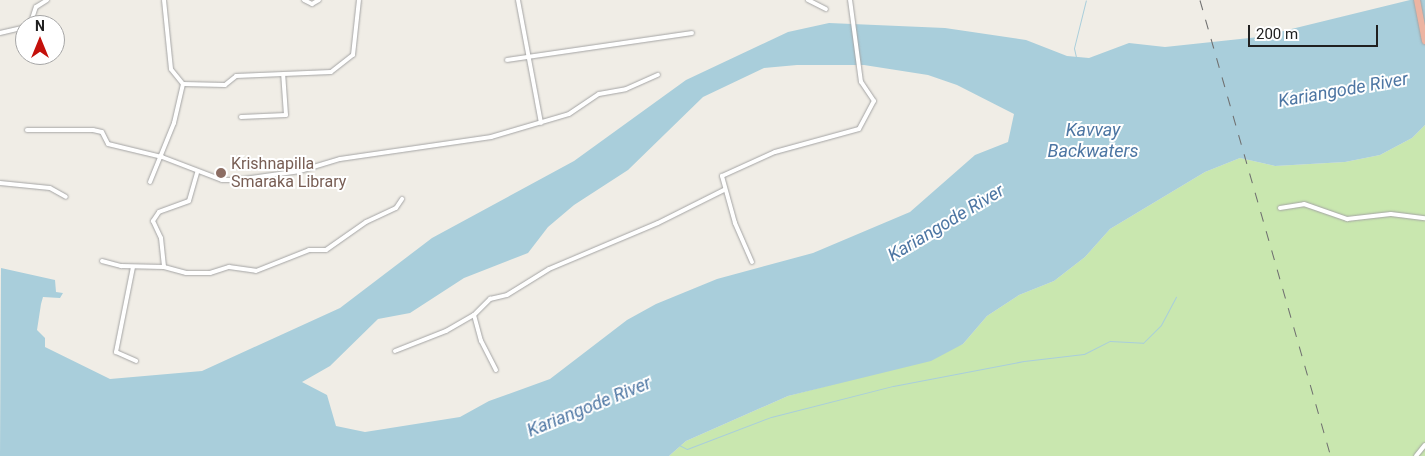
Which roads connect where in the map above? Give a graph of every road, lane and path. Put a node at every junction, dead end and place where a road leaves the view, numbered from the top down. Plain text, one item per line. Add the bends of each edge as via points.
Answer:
1 (47, 0) edge
2 (164, 0) edge
3 (304, 0) edge
4 (319, 0) edge
5 (359, 0) edge
6 (518, 0) edge
7 (808, 0) edge
8 (850, 0) edge
9 (1417, 0) edge
10 (826, 9) dead end
11 (34, 15) edge
12 (15, 30) edge
13 (0, 33) edge
14 (692, 33) dead end
15 (1425, 42) edge
16 (530, 58) junction
17 (506, 60) dead end
18 (658, 75) dead end
19 (283, 76) junction
20 (183, 84) junction
21 (241, 117) dead end
22 (541, 123) junction
23 (27, 130) dead end
24 (162, 158) junction
25 (198, 173) junction
26 (150, 182) dead end
27 (0, 183) edge
28 (724, 190) junction
29 (66, 197) dead end
30 (402, 199) dead end
31 (1280, 208) dead end
32 (1425, 218) edge
33 (102, 261) dead end
34 (752, 262) dead end
35 (133, 267) junction
36 (164, 267) junction
37 (474, 315) junction
38 (395, 351) dead end
39 (136, 360) dead end
40 (496, 370) dead end
41 (1425, 445) edge
42 (1416, 456) edge

1 - 11 street via 36,8
2 - 20 street via 171,69
3 - 4 street via 312,4
5 - 19 street via 358,26 349,60 331,72
6 - 16 street
7 - 10 street
8 - 28 street via 860,75 874,101 859,129 775,152 733,169 722,176
9 - 15 highway
12 - 13 street
14 - 16 street
16 - 17 street
16 - 22 street
18 - 22 street via 626,89 599,94 569,114
19 - 20 street via 236,76 225,85
19 - 21 street via 286,115
20 - 24 street
22 - 25 street via 472,141 340,159 286,174 227,180
23 - 24 street via 93,130 102,132 108,144
24 - 25 street
24 - 26 street
25 - 36 street via 189,201 159,212 153,220 162,243
27 - 29 street via 50,188
28 - 34 street
28 - 37 street via 658,223 549,268 516,286 507,295 490,299
30 - 36 street via 396,208 366,222 326,250 309,250 265,269 242,272 229,267 199,274
31 - 32 street via 1304,204 1346,219 1391,214
33 - 35 street
35 - 36 street
35 - 39 street via 116,352
37 - 38 street via 446,331
37 - 40 street via 481,341
41 - 42 street

